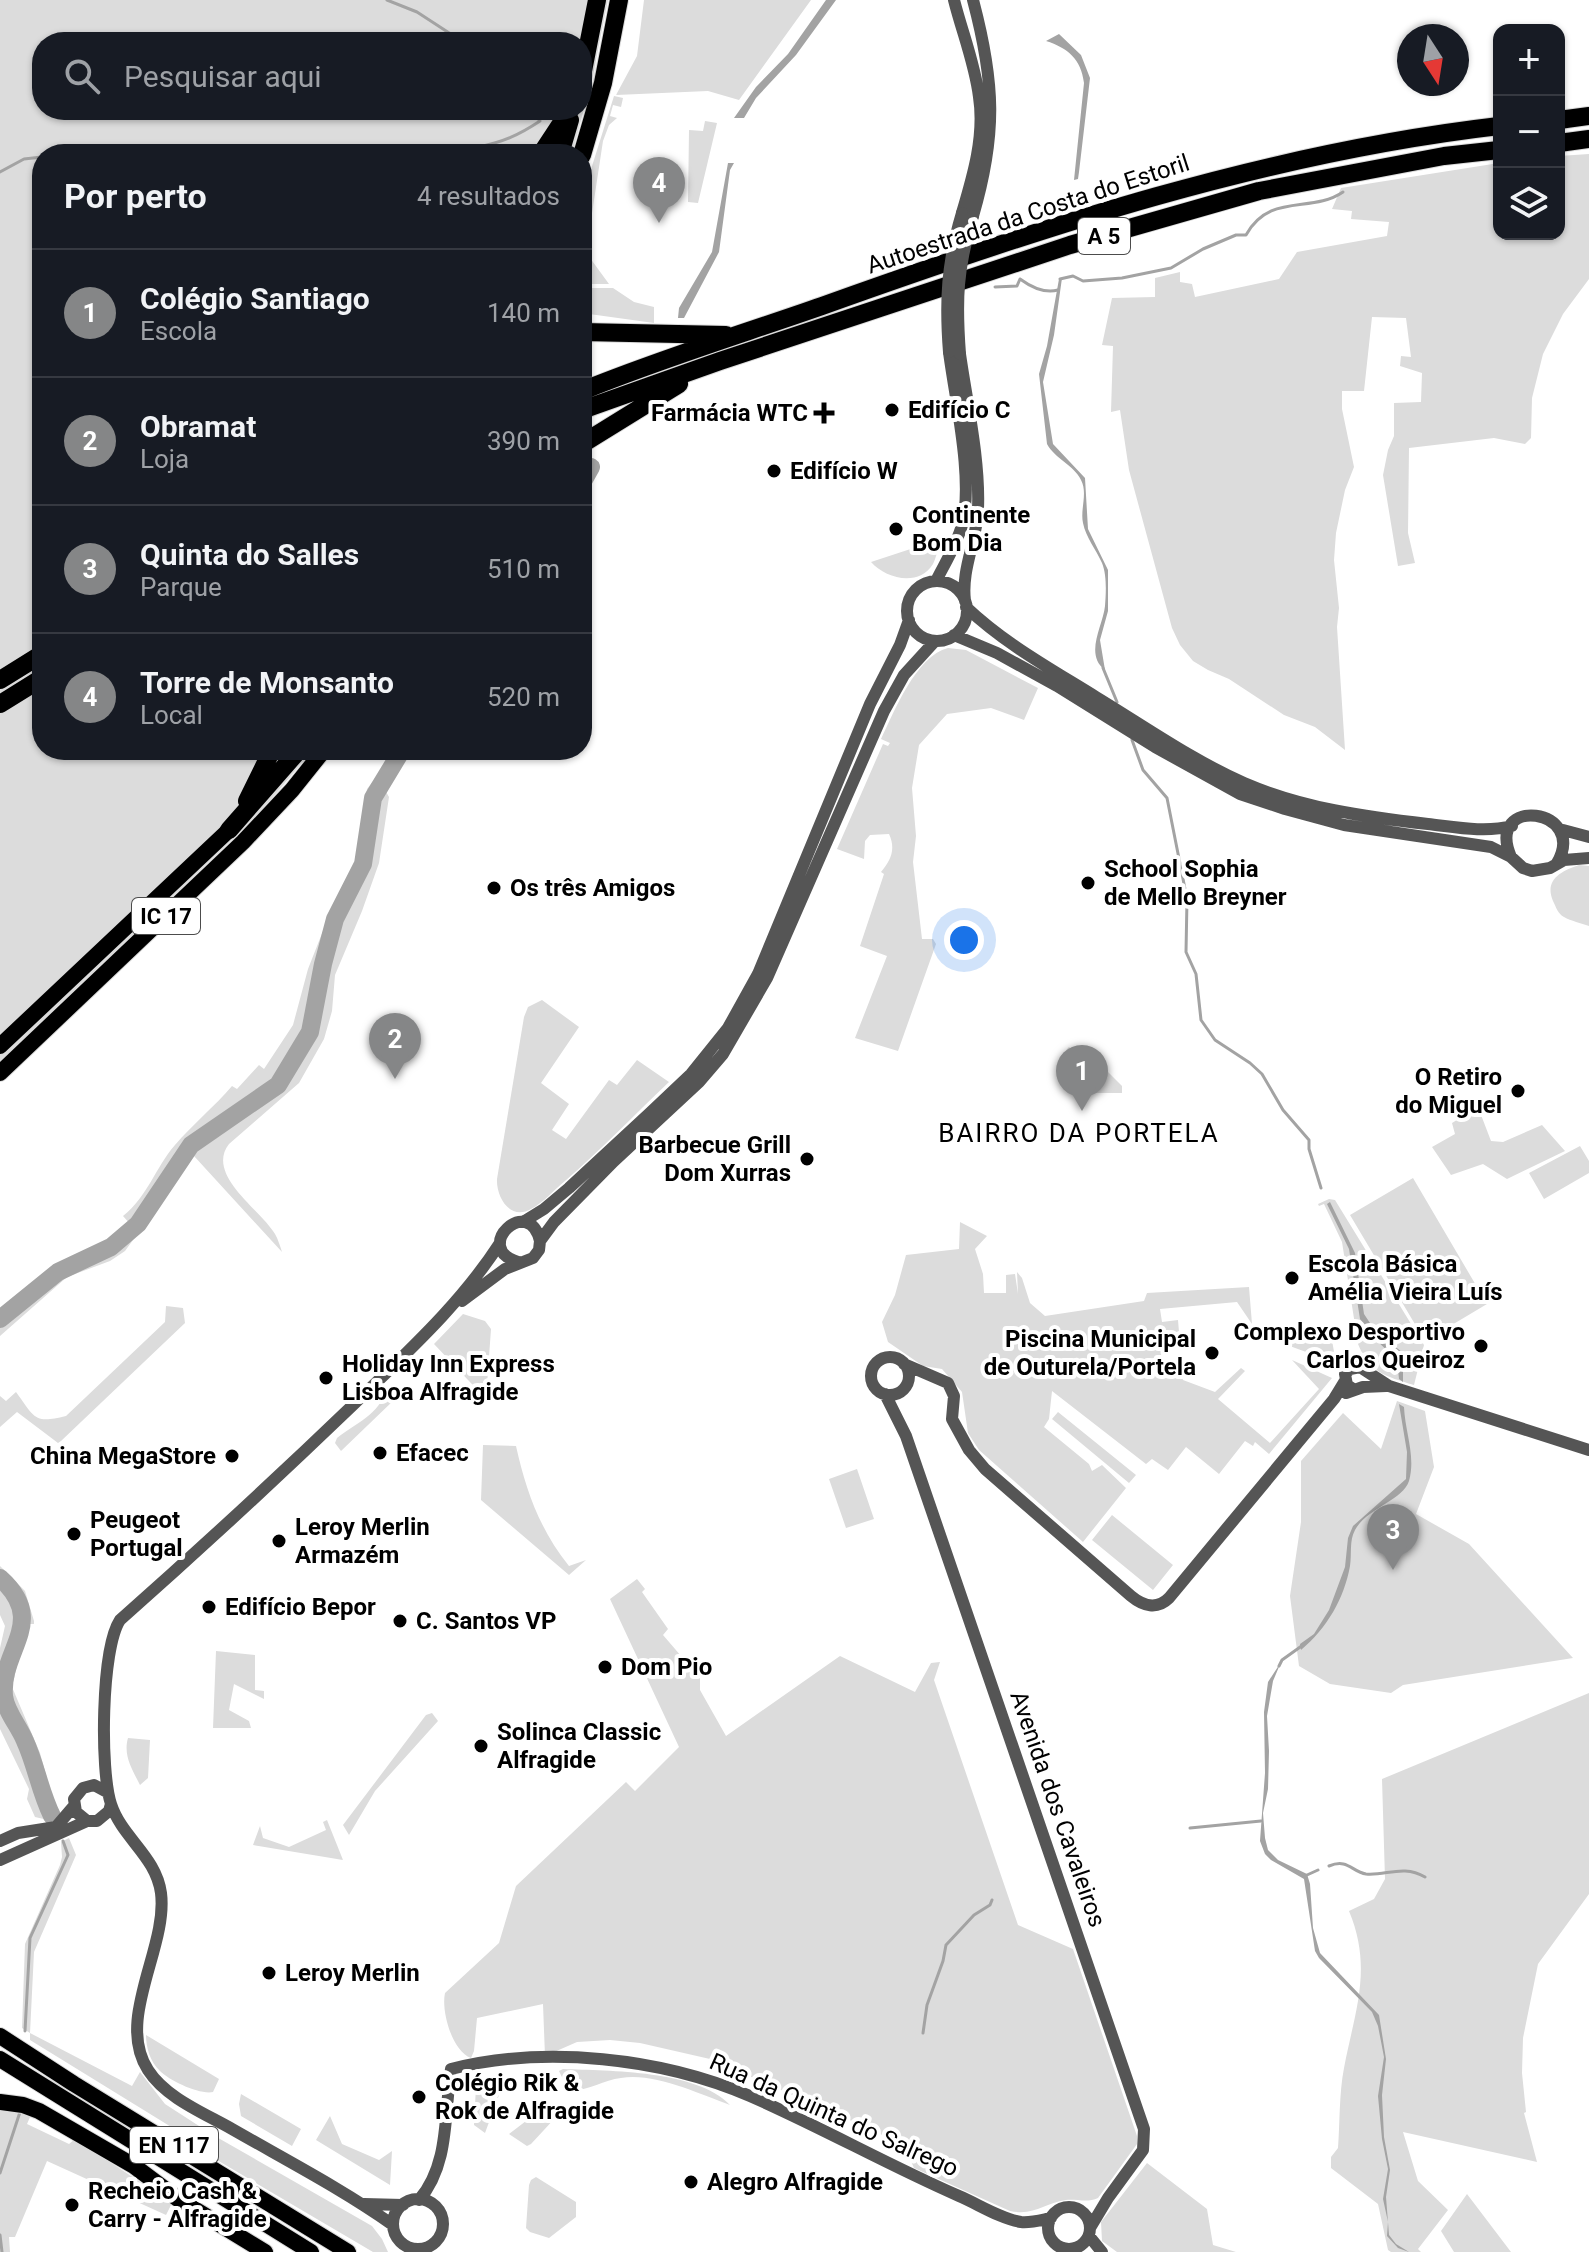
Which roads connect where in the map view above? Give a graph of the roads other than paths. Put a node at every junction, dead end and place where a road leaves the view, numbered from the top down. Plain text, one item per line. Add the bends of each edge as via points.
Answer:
1 (597, 0) edge
2 (954, 0) edge
3 (973, 0) edge
4 (619, 4) edge
5 (591, 32) edge
6 (1589, 116) edge
7 (1565, 119) edge
8 (565, 120) edge
9 (569, 120) edge
10 (1493, 127) edge
11 (1589, 139) edge
12 (1565, 142) edge
13 (548, 144) edge
14 (563, 144) edge
15 (585, 144) edge
16 (1493, 151) edge
17 (592, 332) edge
18 (737, 336) junction
19 (955, 353) junction
20 (720, 361) junction
21 (592, 387) edge
22 (592, 406) edge
23 (592, 438) edge
24 (972, 502) junction
25 (936, 581) junction
26 (966, 604) junction
27 (909, 620) junction
28 (954, 635) junction
29 (935, 641) junction
30 (32, 660) edge
31 (0, 680) edge
32 (32, 684) edge
33 (0, 704) edge
34 (267, 760) edge
35 (290, 760) edge
36 (316, 760) edge
37 (1512, 826) junction
38 (229, 830) junction
39 (1563, 830) junction
40 (1589, 837) edge
41 (1511, 857) junction
42 (1589, 858) edge
43 (1556, 864) junction
44 (0, 1046) edge
45 (714, 1057) junction
46 (0, 1073) edge
47 (665, 1105) junction
48 (523, 1222) junction
49 (540, 1241) junction
50 (500, 1243) junction
51 (518, 1262) junction
52 (450, 1309) junction
53 (904, 1364) junction
54 (1365, 1371) junction
55 (925, 1375) junction
56 (1354, 1385) junction
57 (905, 1386) junction
58 (1389, 1386) junction
59 (885, 1394) junction
60 (902, 1427) junction
61 (1589, 1450) edge
62 (104, 1760) junction
63 (89, 1785) junction
64 (109, 1798) junction
65 (74, 1806) junction
66 (92, 1821) junction
67 (125, 1831) junction
68 (0, 1841) edge
69 (0, 1860) edge
70 (0, 2036) edge
71 (0, 2059) edge
72 (0, 2102) edge
73 (150, 2152) junction
74 (1108, 2198) junction
75 (419, 2200) junction
76 (364, 2204) junction
77 (403, 2205) junction
78 (1078, 2209) junction
79 (1051, 2218) junction
80 (393, 2225) junction
81 (1089, 2232) junction
82 (1077, 2247) junction
83 (401, 2248) edge
84 (427, 2248) edge
85 (1061, 2250) edge
86 (265, 2252) edge
87 (282, 2252) edge
88 (311, 2252) edge
89 (348, 2252) edge
90 (445, 2252) edge
91 (1093, 2252) edge
92 (1102, 2252) edge

1 - 5 highway
2 - 19 street, bridge via 978,87 981,121 947,278 945,305
3 - 19 street, bridge via 989,68 992,121 987,164 958,279
4 - 15 highway
6 - 7 highway
8 - 13 highway
9 - 14 highway
10 - 18 highway, Autoestrada da Costa do Estoril / A 5 via 1255,169 1048,229
11 - 12 highway
16 - 20 highway, Autoestrada da Costa do Estoril / A 5 via 1259,191 1070,245
17 - 18 highway
18 - 21 highway, Autoestrada da Costa do Estoril / A 5
19 - 24 street
20 - 22 highway, Autoestrada da Costa do Estoril / A 5
20 - 23 highway
24 - 25 street
24 - 26 street via 976,528 964,579
25 - 26 street via 956,588
25 - 27 street via 916,589 909,600
26 - 28 street via 965,621
26 - 37 street via 991,630 1034,658 1243,783 1349,813 1482,830
27 - 29 street via 915,632
27 - 45 street via 758,974
28 - 29 street
28 - 41 street via 1021,666 1240,794 1344,825 1474,842
29 - 45 street via 904,675 884,711 767,978 741,1027
30 - 31 highway
32 - 33 highway
34 - 38 highway
35 - 38 highway, IC 17
36 - 46 highway, IC 17 via 243,842
37 - 39 street via 1538,813
37 - 41 street via 1507,838
38 - 44 highway, IC 17
39 - 40 street
39 - 43 street via 1565,848
41 - 43 street via 1532,871
42 - 43 street
45 - 47 street
47 - 48 street
47 - 49 street
48 - 49 street via 535,1229
48 - 50 street via 506,1228
49 - 51 street via 533,1258
50 - 51 street via 504,1254
50 - 52 street
51 - 52 street
52 - 62 street via 120,1620 109,1660
53 - 55 street
53 - 57 street
53 - 59 street via 888,1357 874,1367 873,1383
54 - 56 street via 1367,1377
54 - 56 street via 1356,1367 1345,1374
54 - 58 street
55 - 56 street via 944,1379 952,1389 952,1419 976,1460 1143,1604 1159,1605 1334,1399
55 - 57 street
56 - 58 street
57 - 59 street
57 - 60 street, Avenida dos Cavaleiros
58 - 61 street
59 - 60 street, Avenida dos Cavaleiros
60 - 74 street, Avenida dos Cavaleiros via 1144,2129 1143,2150
62 - 63 street
62 - 64 street
63 - 64 street via 99,1786
63 - 65 street via 78,1792
64 - 66 street via 104,1817
64 - 67 street
65 - 66 street via 81,1818
65 - 68 street via 56,1827
66 - 67 street
66 - 69 street
67 - 76 street via 148,1859 161,1895 138,2026 148,2070 176,2097
70 - 89 highway, EN 117
71 - 73 highway, EN 117
72 - 86 highway via 39,2111
73 - 87 highway via 170,2180
73 - 88 highway, EN 117
74 - 78 street
74 - 81 street, Avenida dos Cavaleiros
75 - 77 street
75 - 79 street, Rua da Quinta do Salrego via 440,2162 451,2069 513,2060 618,2060 664,2067 750,2096 1019,2222
75 - 84 street via 436,2208 442,2220 441,2234
76 - 77 street
76 - 80 street
77 - 80 street
78 - 79 street via 1060,2209
78 - 81 street via 1087,2217
79 - 85 street via 1051,2239
80 - 83 street
81 - 82 street
81 - 92 street
82 - 85 street
82 - 91 street
83 - 84 street
84 - 90 street

